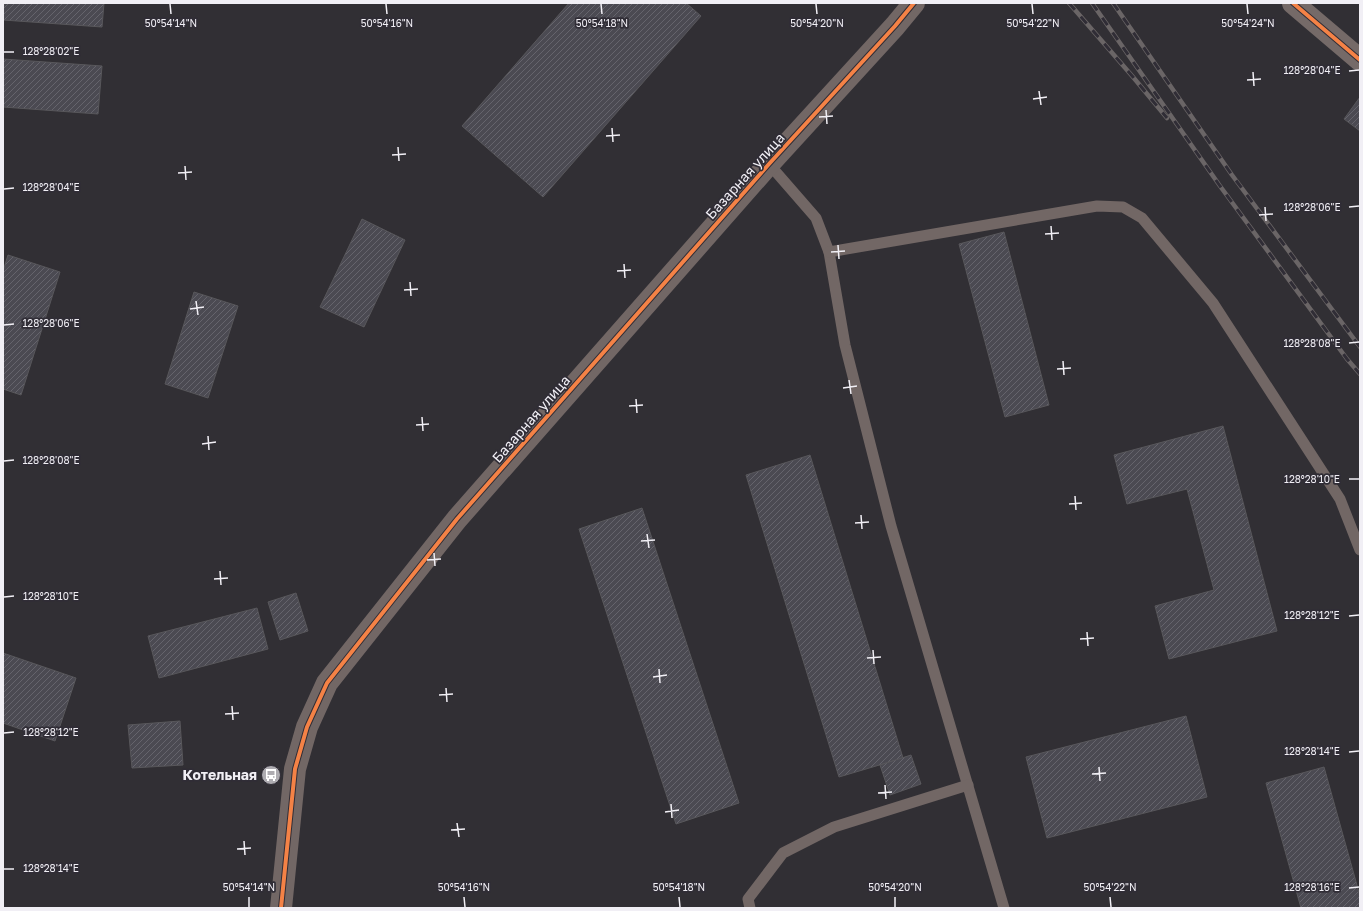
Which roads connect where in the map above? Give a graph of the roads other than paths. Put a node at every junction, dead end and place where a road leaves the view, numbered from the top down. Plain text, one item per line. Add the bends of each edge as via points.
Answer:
1 (914, 3) edge
2 (1293, 3) edge
3 (1360, 60) edge
4 (769, 164) junction
5 (829, 252) junction
6 (1360, 550) edge
7 (968, 785) junction
8 (281, 908) edge
9 (750, 908) edge
10 (1004, 908) edge

1 - 4 street, Базарная улица
2 - 3 street
4 - 5 lane via 816,218
4 - 8 street, Базарная улица via 457,519 327,683 307,727 295,769
5 - 6 lane via 1097,206 1123,206 1142,218 1213,303 1340,499
5 - 7 lane via 845,345 891,526
7 - 9 lane via 834,827 783,853 748,899
7 - 10 lane

